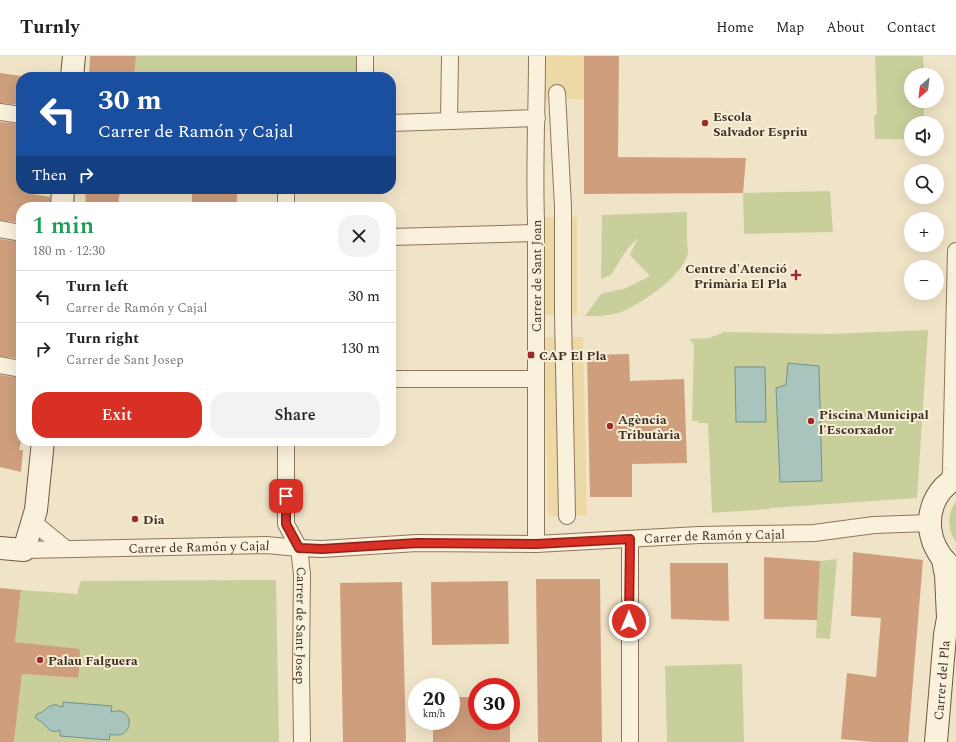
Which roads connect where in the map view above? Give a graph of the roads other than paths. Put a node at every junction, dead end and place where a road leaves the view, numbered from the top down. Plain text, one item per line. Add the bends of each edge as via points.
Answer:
1 (74, 56) edge
2 (365, 56) edge
3 (450, 56) edge
4 (537, 56) edge
5 (72, 72) edge
6 (365, 72) edge
7 (557, 93) dead end
8 (0, 112) edge
9 (16, 114) edge
10 (536, 118) junction
11 (449, 120) junction
12 (396, 123) edge
13 (0, 229) edge
14 (16, 232) edge
15 (535, 233) junction
16 (396, 237) edge
17 (956, 251) edge
18 (0, 365) edge
19 (16, 368) edge
20 (396, 379) edge
21 (536, 379) junction
22 (43, 446) edge
23 (286, 446) edge
24 (953, 480) edge
25 (566, 516) dead end
26 (33, 522) junction
27 (930, 523) junction
28 (630, 539) junction
29 (536, 544) junction
30 (0, 548) edge
31 (299, 548) junction
32 (66, 549) junction
33 (24, 550) junction
34 (950, 565) edge
35 (952, 611) edge
36 (302, 742) edge
37 (630, 742) edge
38 (936, 742) edge

1 - 5 main road
2 - 6 street
3 - 11 street
4 - 10 street, Carrer de Sant Joan
7 - 25 street, Carrer de Sant Joan via 563,207
8 - 9 street
10 - 11 street
10 - 15 street, Carrer de Sant Joan
11 - 12 street
13 - 14 street
15 - 16 street
15 - 21 street, Carrer de Sant Joan
17 - 24 street via 951,469
18 - 19 street
20 - 21 street
21 - 29 street, Carrer de Sant Joan
22 - 26 main road
23 - 31 street, Carrer de Sant Josep via 286,524
24 - 27 main road via 936,498
26 - 32 street
26 - 33 main road
27 - 28 street, Carrer de Ramón y Cajal via 874,525 814,533
27 - 34 main road, Carrer del Pla via 934,545
28 - 29 street, Carrer de Ramón y Cajal
28 - 37 street
29 - 31 street, Carrer de Ramón y Cajal via 417,543
30 - 33 main road, Carrer de Ramón y Cajal
31 - 32 street, Carrer de Ramón y Cajal via 266,545
31 - 36 street, Carrer de Sant Josep via 302,574
32 - 33 street, Carrer de Ramón y Cajal
34 - 35 main road, Carrer del Pla via 946,575
35 - 38 main road, Carrer del Pla via 944,635

